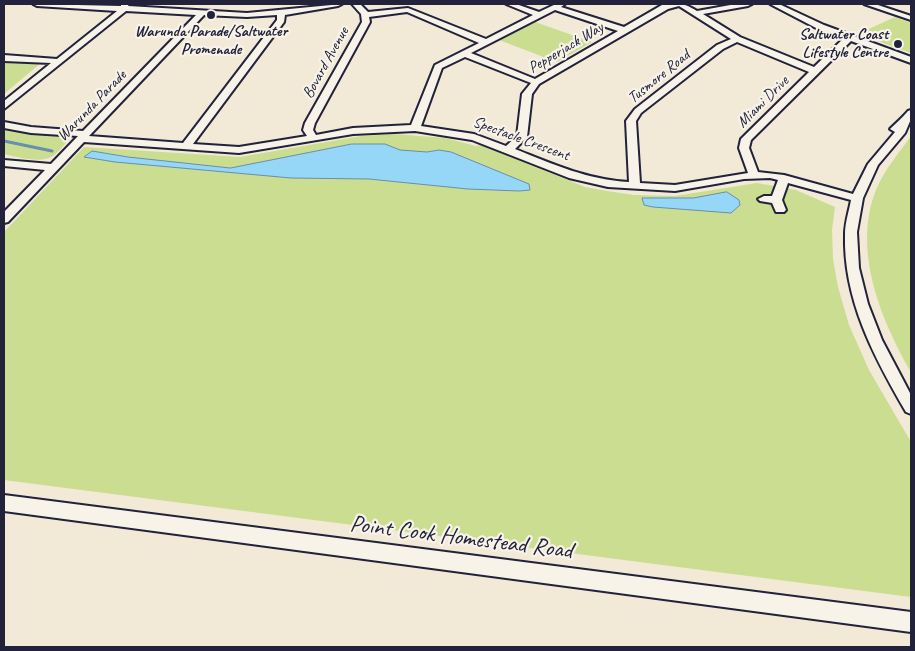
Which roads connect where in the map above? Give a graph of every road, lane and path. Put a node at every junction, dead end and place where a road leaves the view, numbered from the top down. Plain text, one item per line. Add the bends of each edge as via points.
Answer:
1 (38, 4) edge
2 (136, 4) edge
3 (313, 4) edge
4 (338, 4) edge
5 (356, 4) edge
6 (510, 4) edge
7 (680, 4) edge
8 (748, 4) edge
9 (774, 4) edge
10 (868, 4) edge
11 (122, 6) edge
12 (263, 6) edge
13 (557, 6) edge
14 (163, 7) edge
15 (406, 7) edge
16 (202, 13) junction
17 (281, 13) junction
18 (696, 13) junction
19 (366, 15) junction
20 (539, 15) junction
21 (911, 18) edge
22 (624, 30) junction
23 (850, 37) junction
24 (737, 39) junction
25 (485, 42) junction
26 (463, 53) junction
27 (4, 58) edge
28 (911, 60) edge
29 (56, 61) junction
30 (815, 71) junction
31 (536, 82) junction
32 (4, 106) edge
33 (911, 113) edge
34 (4, 125) edge
35 (415, 128) junction
36 (83, 136) junction
37 (313, 138) junction
38 (185, 147) junction
39 (508, 150) junction
40 (4, 163) edge
41 (53, 167) junction
42 (754, 175) junction
43 (784, 178) junction
44 (634, 187) junction
45 (857, 198) junction
46 (764, 199) dead end
47 (4, 219) edge
48 (911, 408) edge
49 (4, 503) edge
50 (911, 622) edge

1 - 11 street
2 - 14 street
3 - 12 street
4 - 17 street
5 - 19 street, Bovard Avenue
6 - 20 street
7 - 18 street
7 - 22 street, Pepperjack Way via 665,7
8 - 18 street
9 - 23 street
10 - 21 street
11 - 14 street
11 - 29 street
12 - 14 street
13 - 20 street
13 - 22 street
14 - 16 street
15 - 19 street
15 - 25 street
16 - 17 street
16 - 36 street, Warunda Parade
17 - 38 street via 281,20
18 - 24 street
19 - 37 street, Bovard Avenue via 364,25 310,123 308,130
20 - 25 street
22 - 31 street, Pepperjack Way
23 - 28 street
23 - 30 street, Miami Drive
24 - 30 street
24 - 44 street, Tusmore Road via 720,47 638,111 631,121
25 - 26 street
26 - 31 street
26 - 35 street via 444,62 436,70
27 - 29 street
29 - 32 street
30 - 42 street, Miami Drive via 744,142
31 - 39 street, Pepperjack Way via 527,94 522,137
33 - 45 street via 900,133 868,172
34 - 36 street, Spectacle Crescent
35 - 37 street, Spectacle Crescent via 364,129
35 - 39 street, Spectacle Crescent via 468,136
36 - 38 street, Spectacle Crescent
36 - 41 street, Warunda Parade
37 - 38 street, Spectacle Crescent via 247,150
39 - 44 street, Spectacle Crescent via 573,176
40 - 41 street
41 - 47 street, Warunda Parade
42 - 43 street, Spectacle Crescent
42 - 44 street, Spectacle Crescent via 686,187
43 - 45 street, Spectacle Crescent
43 - 46 street via 778,205
45 - 48 street via 851,221 850,250 860,301 870,330
49 - 50 street, Point Cook Homestead Road

